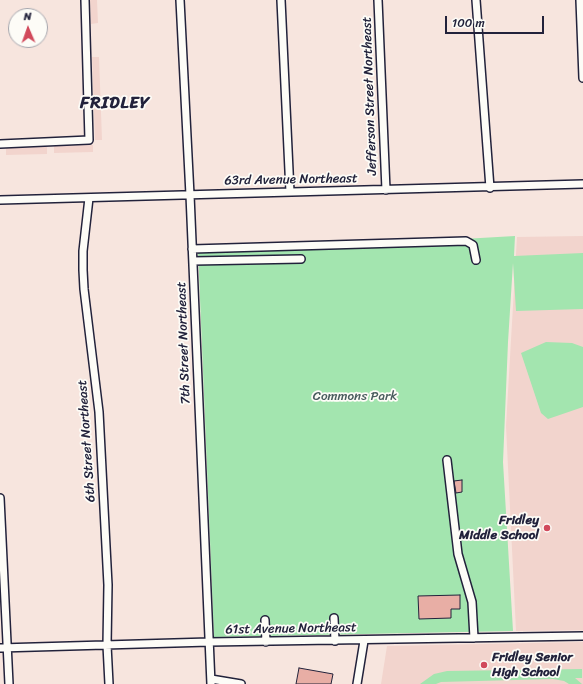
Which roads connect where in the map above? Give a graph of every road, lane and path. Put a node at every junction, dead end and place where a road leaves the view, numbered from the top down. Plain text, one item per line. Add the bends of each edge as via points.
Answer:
1 (85, 0) edge
2 (180, 0) edge
3 (281, 0) edge
4 (378, 0) edge
5 (476, 0) edge
6 (580, 0) edge
7 (583, 78) edge
8 (0, 144) edge
9 (583, 184) edge
10 (490, 188) junction
11 (386, 190) junction
12 (290, 192) junction
13 (190, 194) junction
14 (90, 198) junction
15 (0, 200) edge
16 (192, 249) junction
17 (301, 259) dead end
18 (476, 260) dead end
19 (193, 261) junction
20 (447, 460) dead end
21 (0, 498) edge
22 (0, 518) edge
23 (334, 618) dead end
24 (265, 620) dead end
25 (583, 636) edge
26 (474, 638) junction
27 (364, 640) junction
28 (335, 641) junction
29 (209, 642) junction
30 (266, 642) junction
31 (107, 645) junction
32 (4, 648) edge
33 (211, 682) edge
34 (9, 684) edge
35 (109, 684) edge
36 (241, 684) edge
37 (357, 684) edge

1 - 8 street via 89,140
2 - 13 street, 7th Street Northeast
3 - 12 street
4 - 11 street, Jefferson Street Northeast
5 - 10 street
6 - 7 street
9 - 10 street, 63rd Avenue Northeast
10 - 11 street, 63rd Avenue Northeast
11 - 12 street, 63rd Avenue Northeast
12 - 13 street, 63rd Avenue Northeast
13 - 14 street, 63rd Avenue Northeast
13 - 16 street, 7th Street Northeast
14 - 15 street, 63rd Avenue Northeast
14 - 31 street, 6th Street Northeast via 83,270 99,412 108,585
16 - 18 street via 466,241 473,246
16 - 19 street, 7th Street Northeast
17 - 19 street
19 - 29 street, 7th Street Northeast
20 - 26 street via 458,554 472,602
21 - 22 street
22 - 32 street
23 - 28 street
24 - 30 street
25 - 26 street, 61st Avenue Northeast
26 - 27 street, 61st Avenue Northeast
27 - 28 street, 61st Avenue Northeast
27 - 37 street
28 - 30 street, 61st Avenue Northeast
29 - 30 street, 61st Avenue Northeast
29 - 31 street, 61st Avenue Northeast
29 - 33 street, 7th Street Northeast
31 - 32 street, 61st Avenue Northeast
31 - 35 street, 6th Street Northeast
32 - 34 street
33 - 36 street

